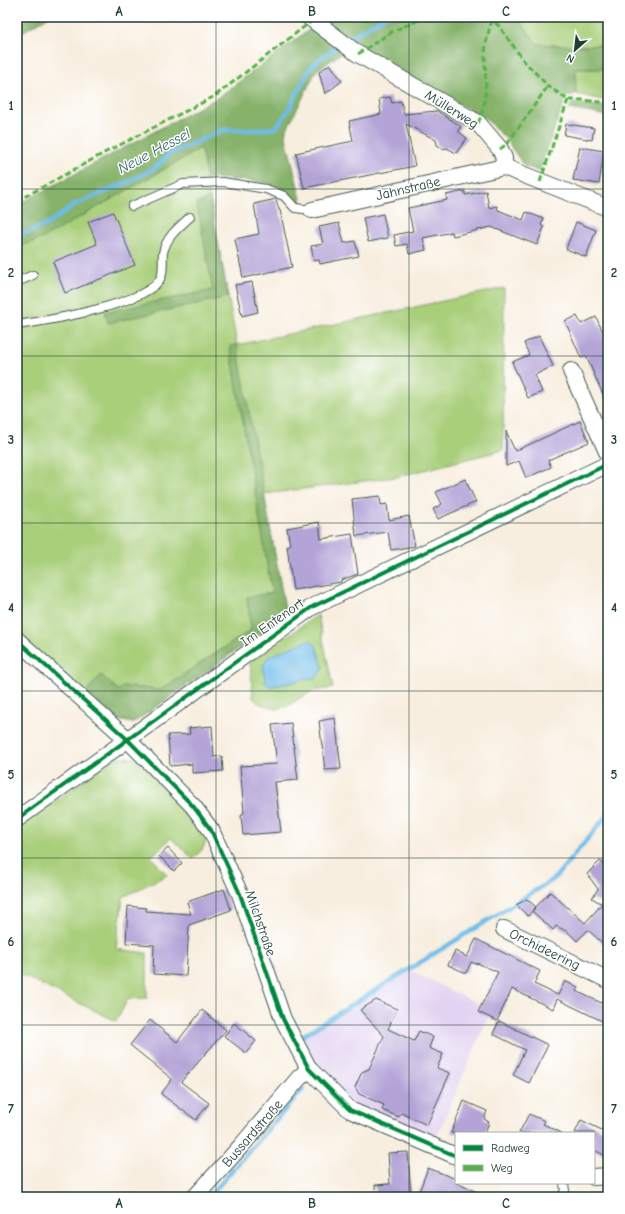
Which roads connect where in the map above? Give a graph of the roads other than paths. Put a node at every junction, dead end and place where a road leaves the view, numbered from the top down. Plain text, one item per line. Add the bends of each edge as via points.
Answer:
1 (309, 17) edge
2 (504, 168) junction
3 (132, 206) dead end
4 (608, 208) edge
5 (312, 210) joint
6 (190, 217) dead end
7 (33, 275) dead end
8 (17, 282) edge
9 (17, 325) edge
10 (571, 371) dead end
11 (608, 454) edge
12 (608, 464) edge
13 (17, 640) edge
14 (127, 739) junction
15 (17, 819) edge
16 (504, 929) dead end
17 (608, 980) edge
18 (309, 1069) junction
19 (455, 1156) edge
20 (608, 1176) edge
21 (595, 1177) edge
22 (564, 1184) edge
23 (195, 1197) edge
24 (561, 1197) edge

1 - 2 street, Müllerweg via 352,49 478,123 500,149
2 - 4 street
2 - 5 street, Jahnstraße
3 - 5 lane via 183,184 223,182 266,188 284,196 294,208
6 - 9 lane via 171,234 163,251 162,277 153,288 113,305 64,318
7 - 8 lane
10 - 11 street
12 - 14 street, Im Entenort via 312,607
13 - 14 street, Milchstraße
14 - 15 street, Im Entenort
14 - 18 street, Milchstraße via 193,806 211,830 240,894 283,1019
16 - 17 street, Orchideering
18 - 19 street, Milchstraße via 350,1110
18 - 23 street, Bussardstraße
20 - 21 street
22 - 24 lane via 565,1191

